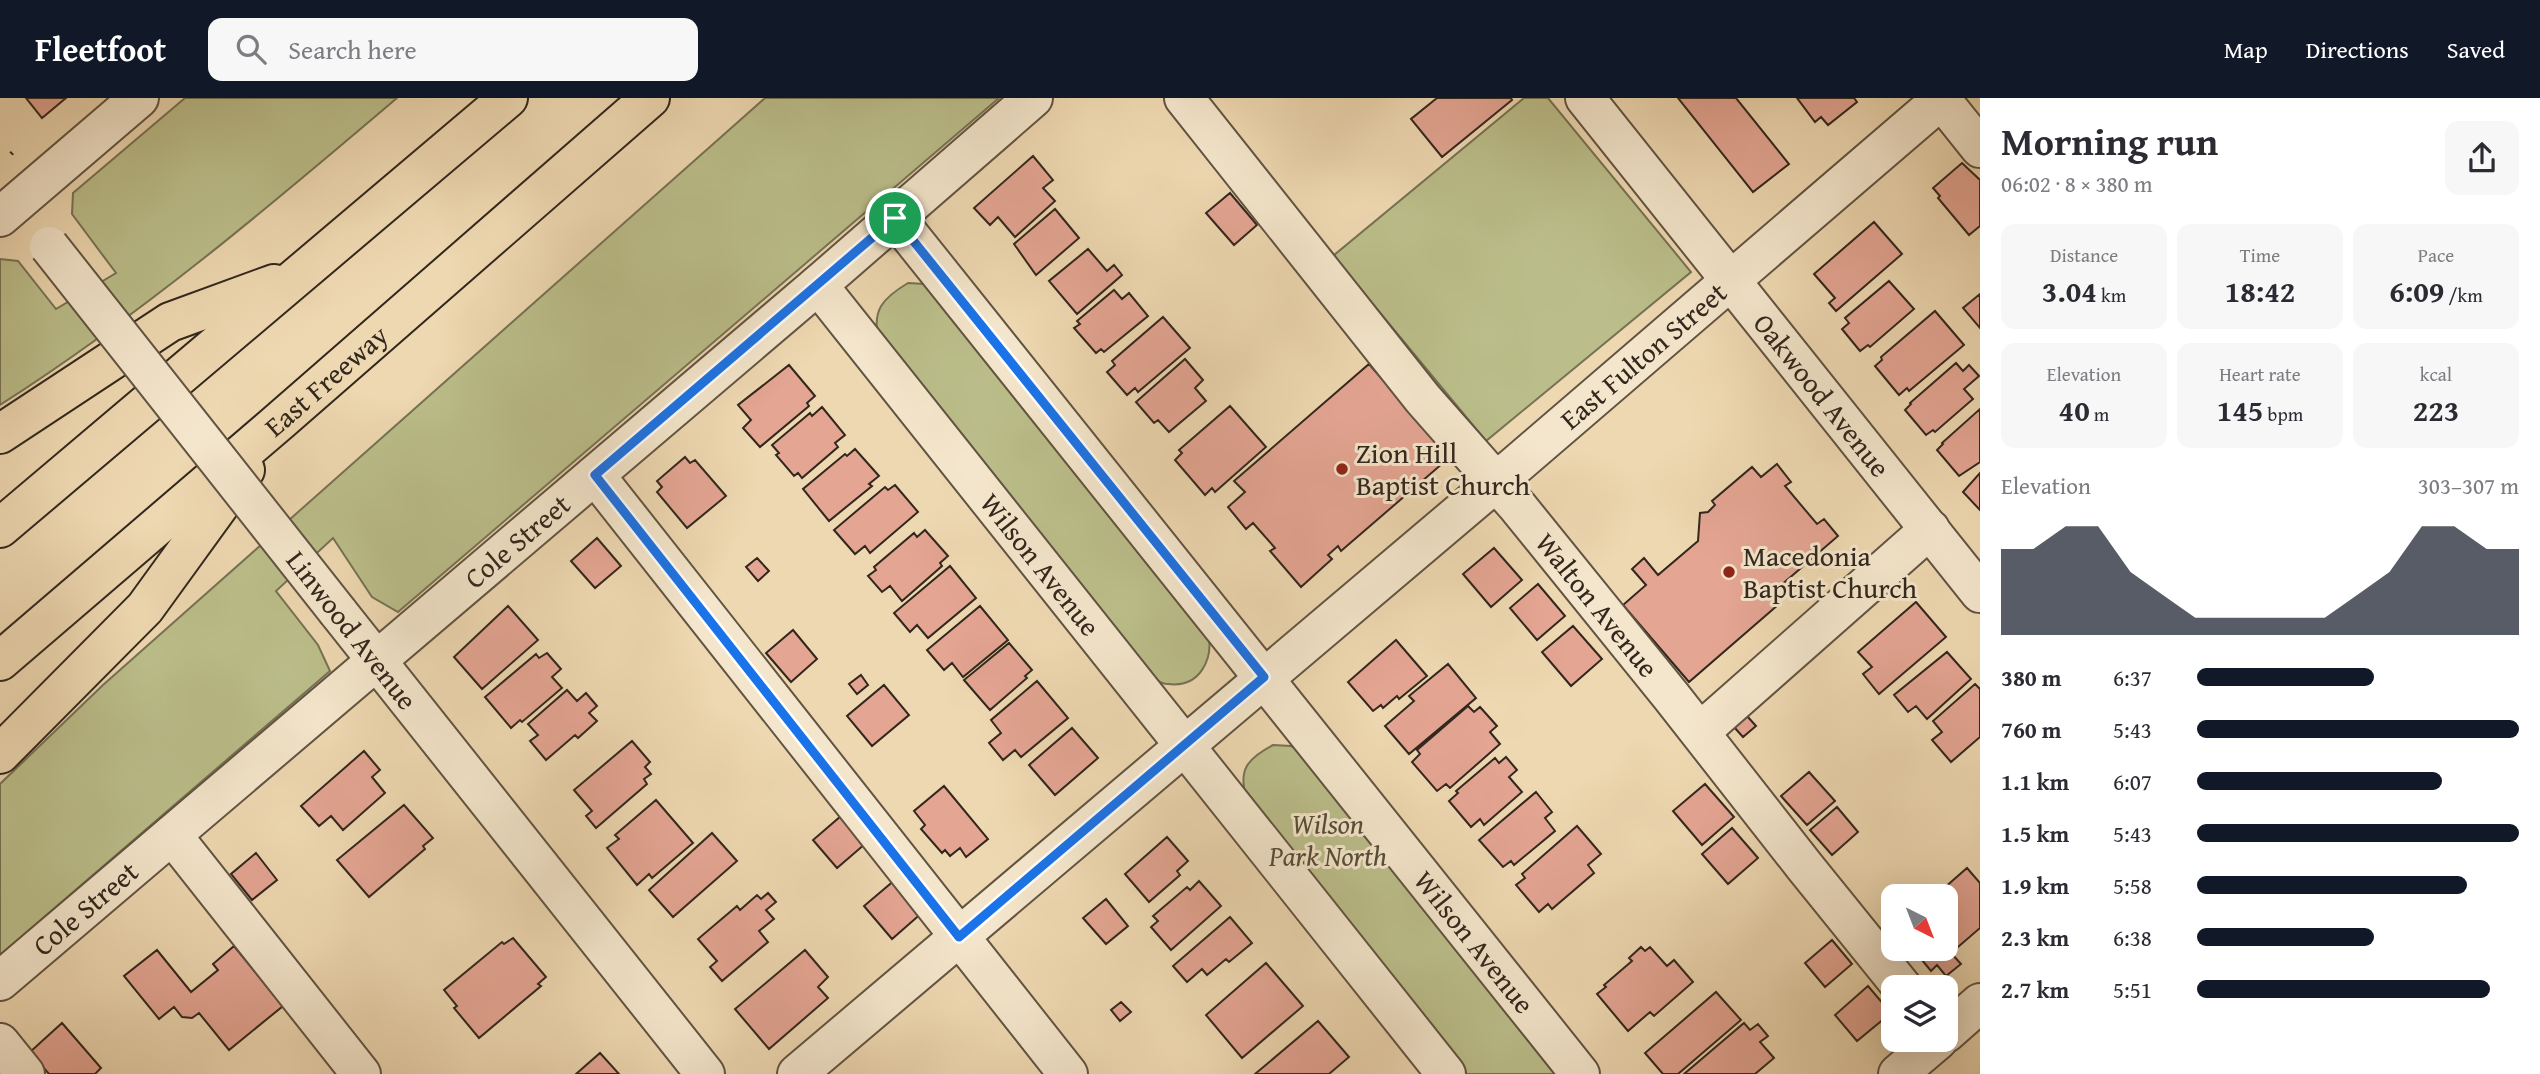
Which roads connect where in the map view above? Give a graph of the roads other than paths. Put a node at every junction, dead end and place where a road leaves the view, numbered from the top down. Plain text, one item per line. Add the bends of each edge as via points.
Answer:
1 (139, 98) edge
2 (508, 98) edge
3 (650, 98) edge
4 (1033, 98) edge
5 (1184, 98) edge
6 (1585, 98) edge
7 (1941, 98) edge
8 (1980, 148) edge
9 (8, 182) edge
10 (895, 218) junction
11 (299, 275) junction
12 (1730, 280) junction
13 (818, 285) junction
14 (281, 420) junction
15 (0, 434) edge
16 (595, 475) junction
17 (1494, 483) junction
18 (0, 528) edge
19 (1930, 529) junction
20 (1980, 593) edge
21 (0, 661) edge
22 (376, 661) junction
23 (1264, 677) junction
24 (1700, 733) junction
25 (1185, 746) junction
26 (0, 754) edge
27 (172, 835) junction
28 (959, 937) junction
29 (1892, 975) edge
30 (0, 981) edge
31 (1980, 1003) edge
32 (1958, 1022) edge
33 (0, 1043) edge
34 (1924, 1052) edge
35 (25, 1074) edge
36 (361, 1074) edge
37 (705, 1074) edge
38 (797, 1074) edge
39 (1068, 1074) edge
40 (1446, 1074) edge
41 (1580, 1074) edge
42 (1898, 1074) edge

1 - 9 street
2 - 11 highway
3 - 14 highway, East Freeway
4 - 10 street, Cole Street
5 - 17 street, Walton Avenue
6 - 12 street, Oakwood Avenue
7 - 8 street
7 - 12 street, East Fulton Street
9 - 22 street, Linwood Avenue, bridge via 49,246
10 - 13 street, Cole Street
10 - 23 street, Wilson Avenue
11 - 15 highway via 170,323
11 - 18 highway
12 - 17 street, East Fulton Street
12 - 19 street, Oakwood Avenue
13 - 16 street, Cole Street
13 - 25 street, Wilson Avenue
14 - 21 highway, East Freeway
14 - 26 highway via 145,608
16 - 22 street, Cole Street
16 - 28 street
17 - 23 street, East Fulton Street
17 - 24 street, Walton Avenue
19 - 20 street, Oakwood Avenue
19 - 24 street
22 - 27 street, Cole Street
22 - 37 street, Linwood Avenue
23 - 25 street, East Fulton Street
23 - 41 street, Wilson Avenue
24 - 29 street, Walton Avenue
25 - 28 street, East Fulton Street
25 - 40 street, Wilson Avenue
27 - 30 street, Cole Street
27 - 36 street
28 - 38 street, East Fulton Street
28 - 39 street
31 - 32 street
33 - 35 street
34 - 42 street

